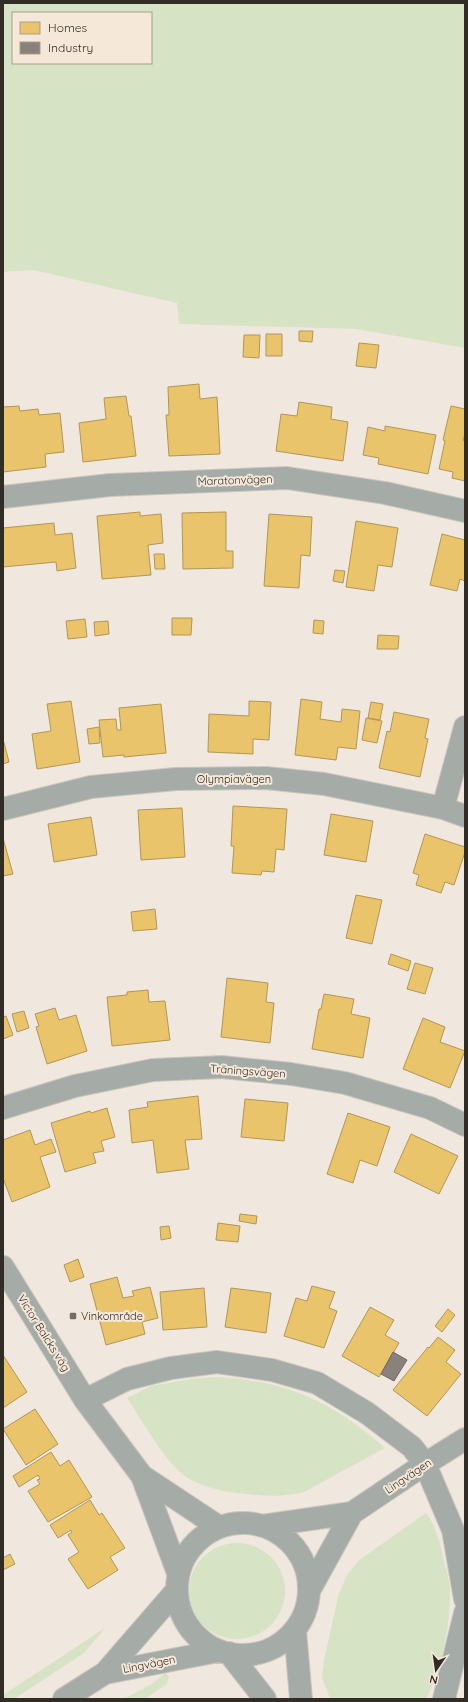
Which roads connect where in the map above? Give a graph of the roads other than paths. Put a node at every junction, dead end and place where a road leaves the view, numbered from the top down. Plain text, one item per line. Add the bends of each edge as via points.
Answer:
1 (3, 497) edge
2 (465, 511) edge
3 (465, 727) edge
4 (443, 808) junction
5 (3, 809) edge
6 (465, 816) edge
7 (3, 1108) edge
8 (465, 1125) edge
9 (3, 1266) edge
10 (85, 1400) junction
11 (465, 1439) edge
12 (425, 1464) junction
13 (142, 1476) junction
14 (352, 1513) junction
15 (262, 1526) junction
16 (219, 1527) junction
17 (178, 1581) junction
18 (309, 1591) junction
19 (465, 1599) edge
20 (465, 1613) edge
21 (295, 1630) junction
22 (223, 1652) junction
23 (105, 1673) junction
24 (64, 1699) edge
25 (265, 1699) edge
26 (301, 1699) edge
27 (444, 1699) edge

1 - 2 street, Maratonvägen via 110,485 287,478 385,493
3 - 4 street
4 - 5 street, Olympiavägen via 324,784 266,778 176,779 91,787
4 - 6 street, Olympiavägen
7 - 8 street, Träningsvägen via 75,1086 153,1070 222,1067 345,1083 430,1108
9 - 10 street, Victor Balcks väg
10 - 12 street via 127,1379 171,1368 217,1362 272,1370 317,1383 367,1413 412,1447
10 - 13 street, Victor Balcks väg
11 - 12 street, Lingvägen
12 - 14 street, Lingvägen
12 - 19 street via 453,1530
13 - 16 street, Victor Balcks väg
13 - 17 street, Victor Balcks väg
14 - 15 street, Lingvägen
14 - 18 street, Lingvägen
15 - 16 street via 247,1523
15 - 18 street via 283,1537 299,1554 306,1572
16 - 17 street via 195,1543 185,1557
17 - 22 street via 179,1606 185,1622 199,1639
17 - 23 street, Lingvägen
18 - 21 street via 305,1612
20 - 27 street
21 - 22 street via 280,1644 260,1653 239,1655
21 - 26 street
22 - 23 street, Lingvägen
22 - 25 street
23 - 24 street, Lingvägen

